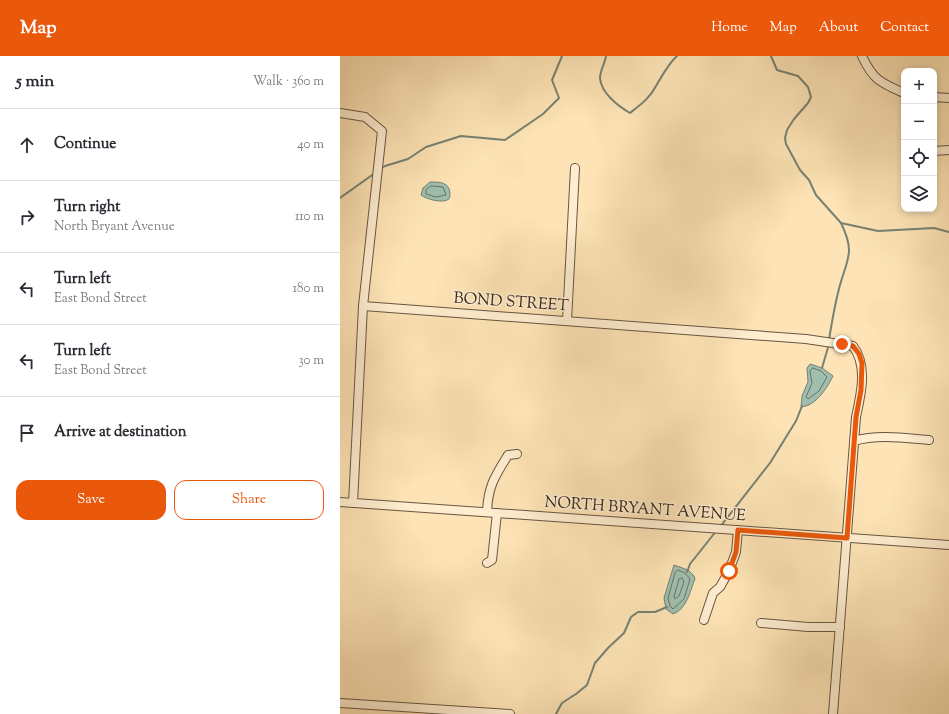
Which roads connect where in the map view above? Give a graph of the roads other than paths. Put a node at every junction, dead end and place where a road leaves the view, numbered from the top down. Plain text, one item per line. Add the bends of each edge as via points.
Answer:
1 (862, 56) edge
2 (901, 92) edge
3 (937, 97) edge
4 (949, 98) edge
5 (340, 113) edge
6 (949, 150) edge
7 (937, 151) edge
8 (576, 168) dead end
9 (363, 306) junction
10 (567, 321) junction
11 (929, 440) dead end
12 (854, 441) junction
13 (517, 454) dead end
14 (340, 502) edge
15 (353, 503) junction
16 (487, 512) junction
17 (497, 513) junction
18 (738, 530) junction
19 (847, 538) junction
20 (949, 545) edge
21 (487, 563) dead end
22 (704, 620) dead end
23 (761, 623) dead end
24 (840, 627) junction
25 (340, 703) edge
26 (440, 712) edge
27 (510, 714) edge
28 (833, 714) edge

1 - 2 street via 869,71 879,82
3 - 4 street
5 - 9 street via 364,117 382,131
6 - 7 street
8 - 10 street
9 - 10 street, BOND STREET
9 - 15 street
10 - 12 street, BOND STREET via 806,339 853,346 862,363
11 - 12 street via 865,438
12 - 19 street
13 - 16 street via 508,455 493,479 488,493
14 - 15 street, NORTH BRYANT AVENUE
15 - 16 street, NORTH BRYANT AVENUE
16 - 17 street, NORTH BRYANT AVENUE
17 - 18 street, NORTH BRYANT AVENUE
17 - 21 street via 492,560
18 - 19 street, NORTH BRYANT AVENUE
18 - 22 street via 736,552 729,571 720,587 713,593
19 - 20 street, NORTH BRYANT AVENUE
19 - 24 street
23 - 24 street
24 - 28 street
25 - 26 street
26 - 27 street

